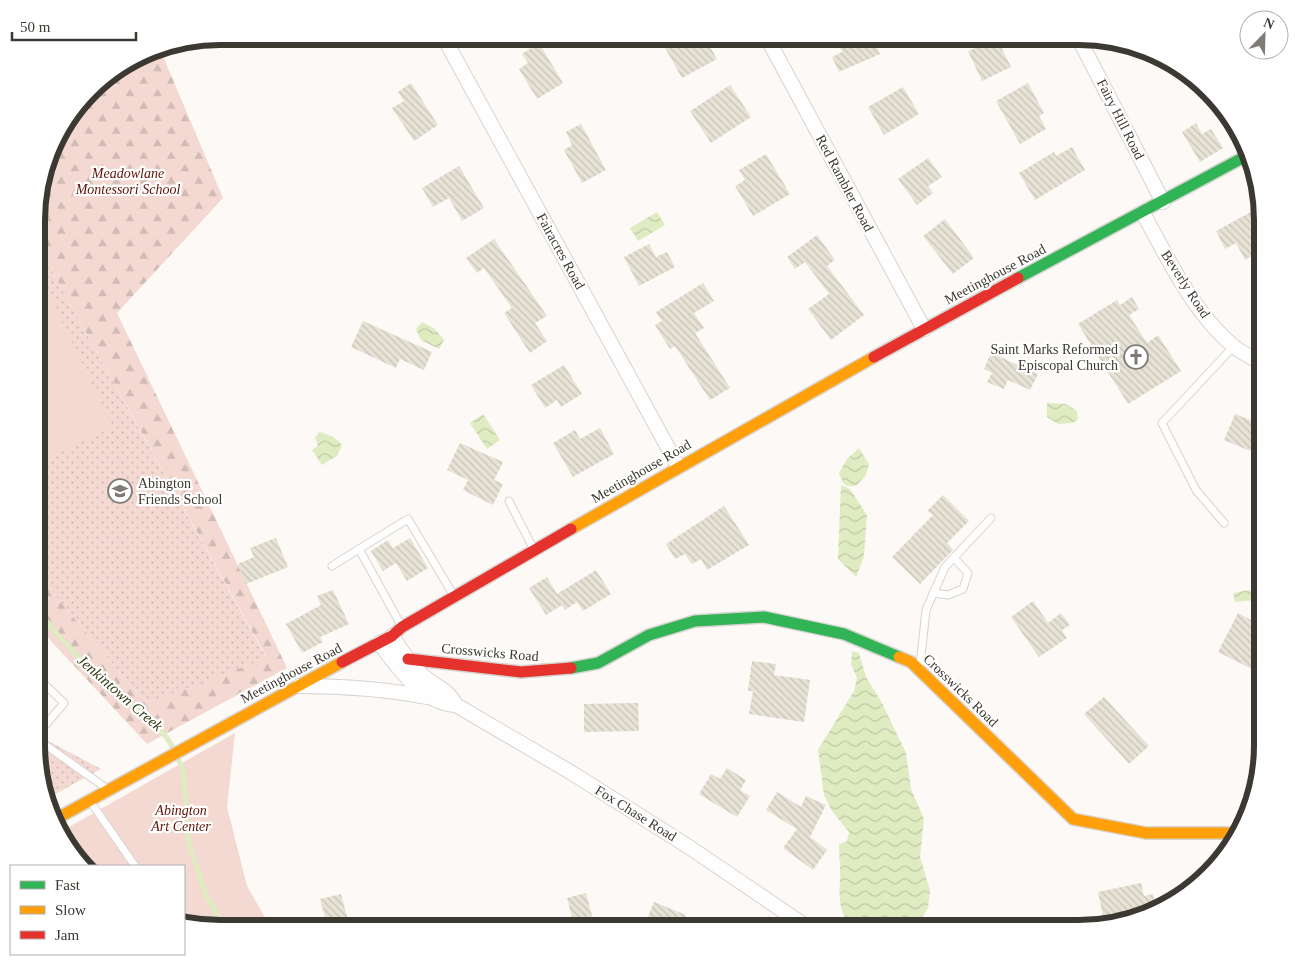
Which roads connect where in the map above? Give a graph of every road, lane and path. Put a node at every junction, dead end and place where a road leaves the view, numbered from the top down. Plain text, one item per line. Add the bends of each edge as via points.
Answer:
1 (448, 45) edge
2 (771, 45) edge
3 (1082, 45) edge
4 (1242, 158) edge
5 (1163, 202) junction
6 (1143, 213) junction
7 (924, 329) junction
8 (1234, 346) junction
9 (1254, 358) edge
10 (678, 466) junction
11 (509, 501) dead end
12 (992, 518) dead end
13 (1224, 523) dead end
14 (359, 548) junction
15 (534, 550) junction
16 (954, 558) junction
17 (332, 566) dead end
18 (933, 593) junction
19 (454, 596) junction
20 (391, 635) junction
21 (408, 659) junction
22 (919, 669) junction
23 (45, 685) edge
24 (296, 686) junction
25 (432, 698) junction
26 (456, 705) junction
27 (45, 726) edge
28 (45, 745) edge
29 (108, 790) junction
30 (90, 800) junction
31 (61, 816) edge
32 (1230, 834) edge
33 (135, 865) edge
34 (797, 920) edge

1 - 10 street, Fairacres Road
2 - 7 street, Red Rambler Road
3 - 5 street, Fairy Hill Road
4 - 5 street, Meetinghouse Road
5 - 6 street, Meetinghouse Road
6 - 7 street, Meetinghouse Road
6 - 8 street, Beverly Road via 1189,294
7 - 10 street, Meetinghouse Road
8 - 9 street, Beverly Road
8 - 13 lane via 1162,423 1196,490
10 - 15 street, Meetinghouse Road
11 - 15 lane
12 - 16 lane
14 - 17 lane
14 - 19 lane via 408,519
14 - 20 lane
15 - 19 street, Meetinghouse Road
16 - 18 lane via 945,567
16 - 18 lane via 968,574 963,588 948,595
18 - 22 lane via 926,610
19 - 20 street, Meetinghouse Road
20 - 21 street, Fox Chase Road
20 - 24 street, Meetinghouse Road
20 - 25 street, Fox Chase Road via 412,683
21 - 22 street, Crosswicks Road via 521,672 554,671 598,663 649,635 695,621 764,617 844,634 911,662
21 - 26 street, Fox Chase Road via 427,679 449,692
22 - 32 street, Crosswicks Road via 1073,819 1146,833
23 - 27 lane via 64,703
24 - 25 street, Fox Chase Road via 360,687
24 - 29 street, Meetinghouse Road
25 - 26 street, Fox Chase Road via 443,704
26 - 34 street, Fox Chase Road via 656,826
28 - 29 lane
29 - 30 street, Meetinghouse Road
30 - 31 street, Meetinghouse Road
30 - 33 lane

